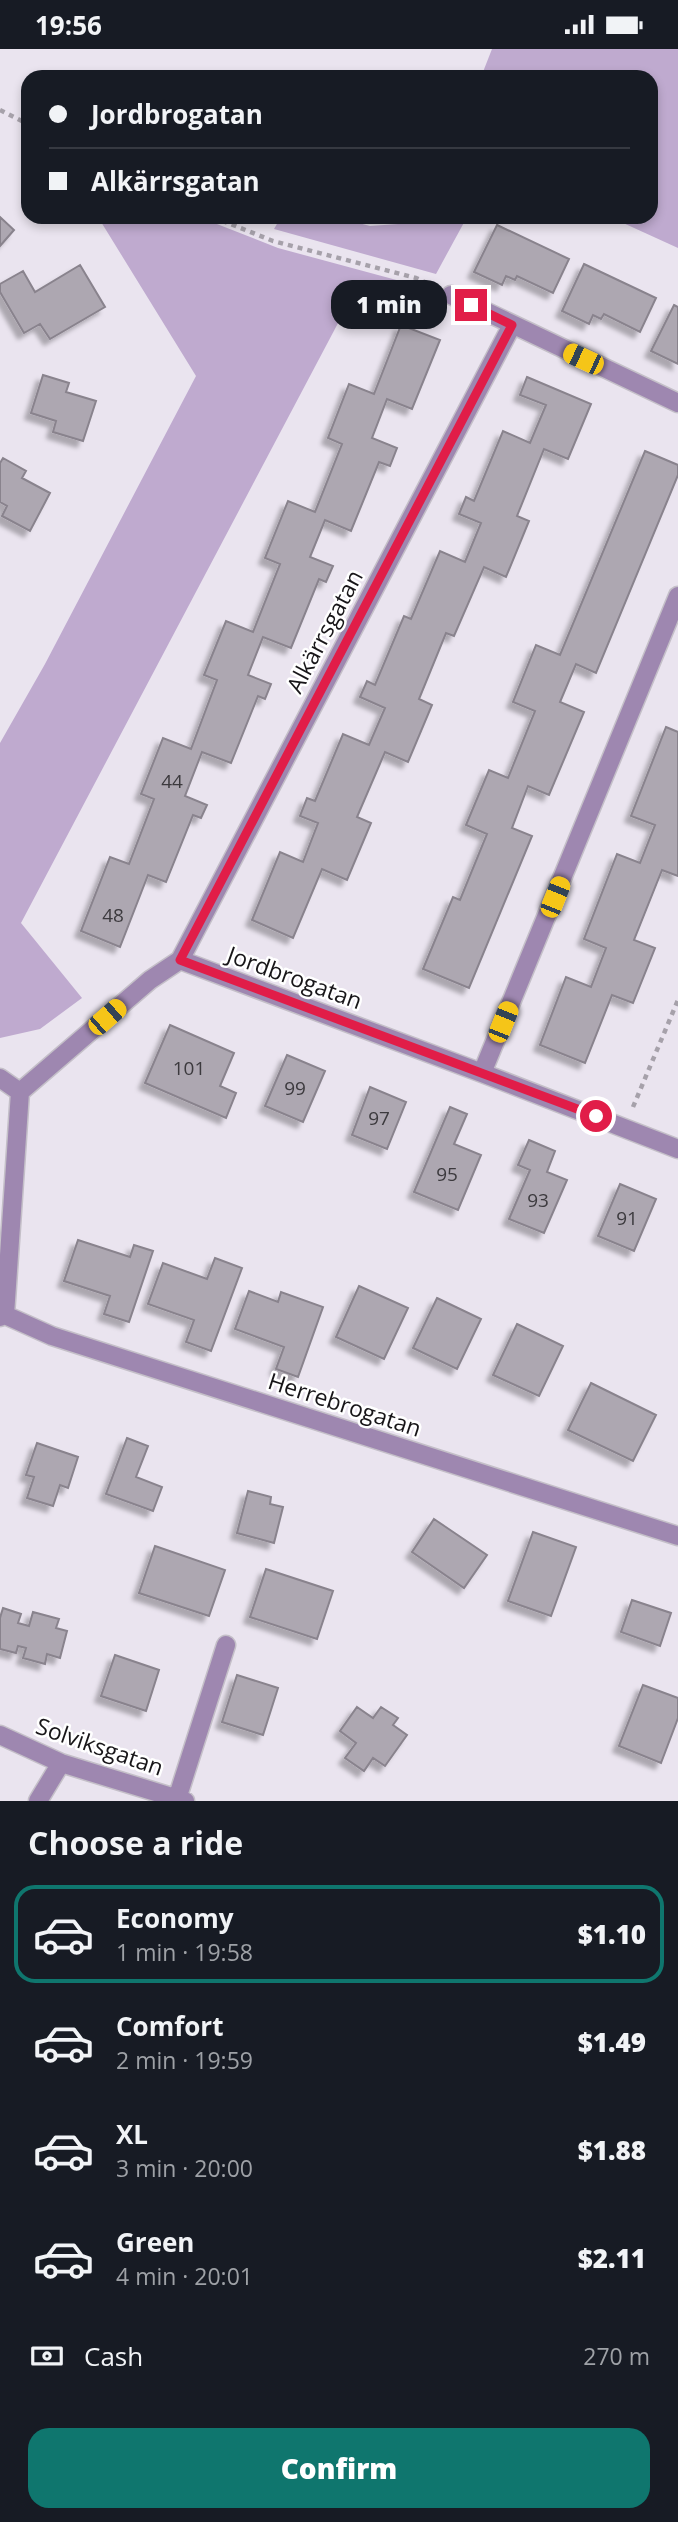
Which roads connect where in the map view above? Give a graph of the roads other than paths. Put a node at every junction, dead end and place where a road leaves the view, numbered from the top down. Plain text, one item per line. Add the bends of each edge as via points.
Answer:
1 (451, 295) road end
2 (512, 325) junction
3 (678, 403) edge
4 (678, 596) edge
5 (180, 960) junction
6 (482, 1073) junction
7 (0, 1078) edge
8 (20, 1092) junction
9 (678, 1149) edge
10 (3, 1316) edge
11 (678, 1536) edge
12 (226, 1645) dead end
13 (0, 1735) edge
14 (61, 1763) junction
15 (181, 1800) edge
16 (38, 1801) edge

1 - 2 street
2 - 3 street
2 - 5 street, Alkärrsgatan
4 - 6 street
5 - 6 street, Jordbrogatan
5 - 8 street via 150,980
6 - 9 street, Jordbrogatan
7 - 8 street
8 - 10 street
10 - 11 street, Herrebrogatan via 52,1336
12 - 15 street
13 - 14 street, Solviksgatan
14 - 15 street, Solviksgatan
14 - 16 street

